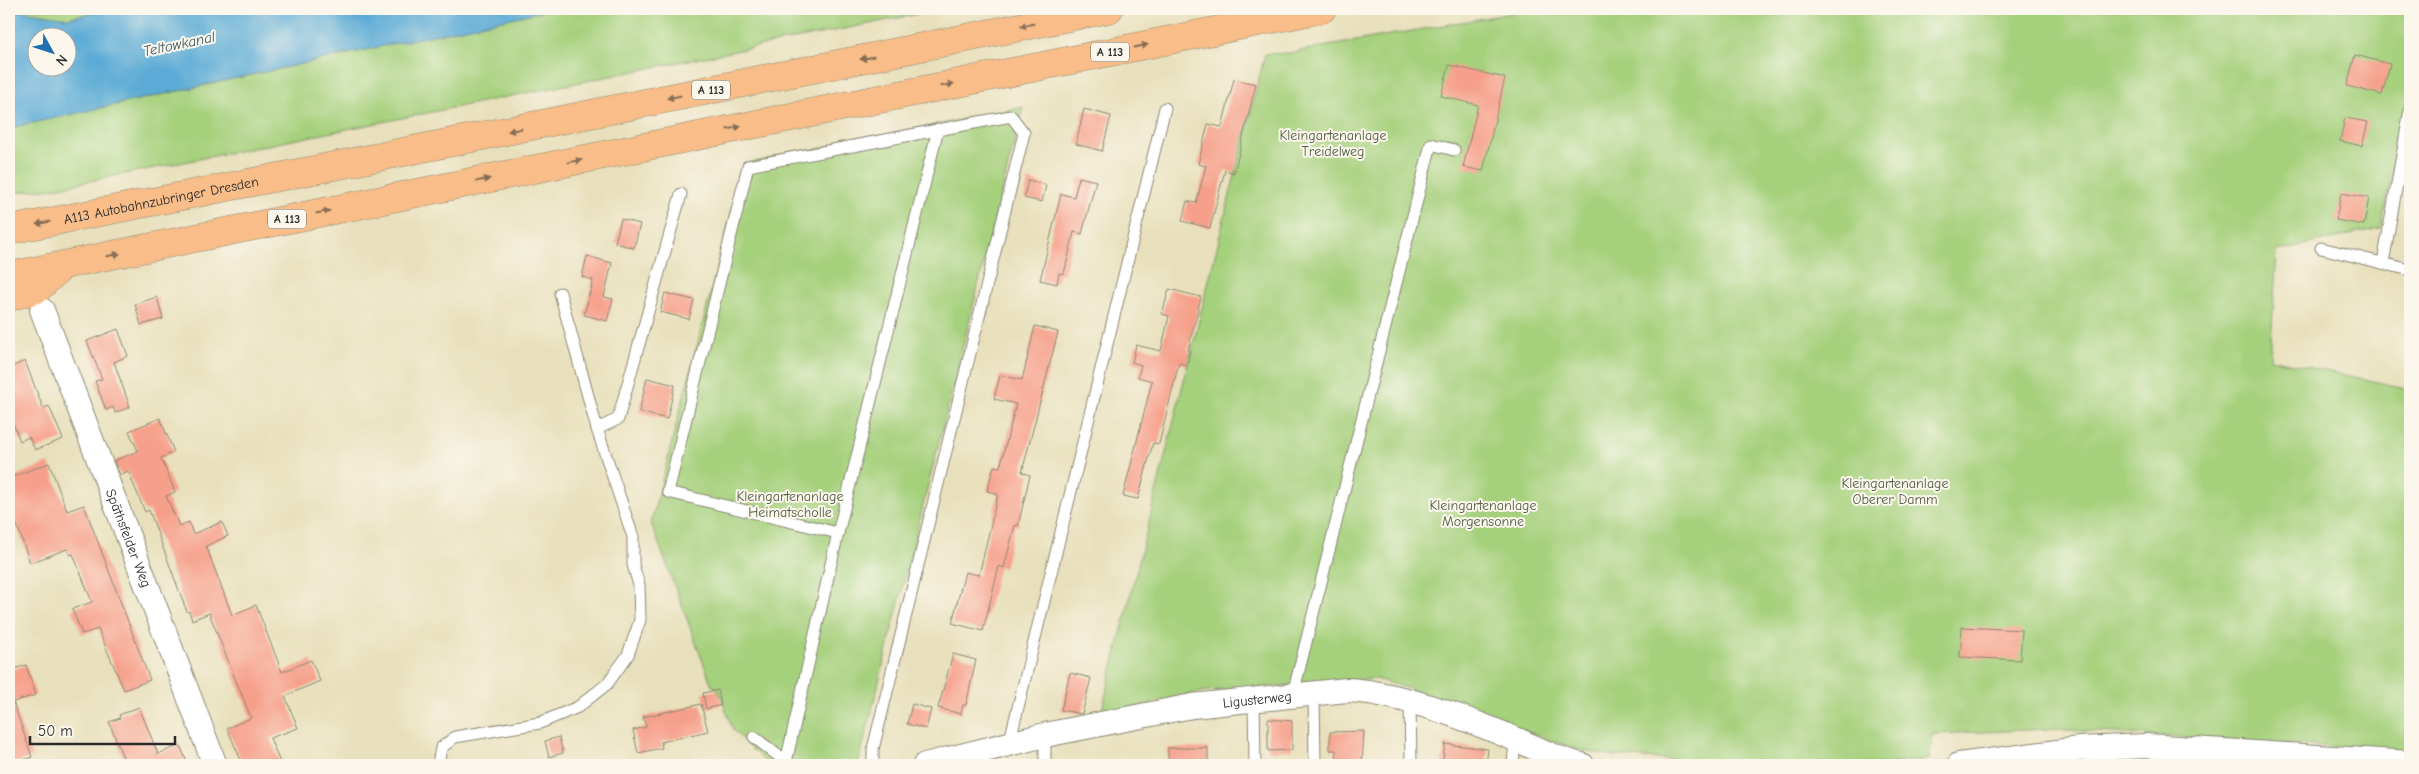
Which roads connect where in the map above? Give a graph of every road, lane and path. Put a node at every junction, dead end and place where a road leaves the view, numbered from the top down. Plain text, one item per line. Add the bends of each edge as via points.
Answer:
1 (1109, 9) edge
2 (1322, 9) edge
3 (1165, 108) dead end
4 (2410, 110) edge
5 (938, 129) junction
6 (1454, 150) dead end
7 (681, 194) dead end
8 (9, 230) edge
9 (2321, 248) dead end
10 (2383, 263) junction
11 (65, 264) junction
12 (2410, 270) edge
13 (9, 276) edge
14 (560, 293) dead end
15 (9, 297) edge
16 (42, 310) dead end
17 (598, 429) junction
18 (838, 534) junction
19 (1304, 694) junction
20 (1254, 699) junction
21 (1410, 702) junction
22 (1045, 735) junction
23 (754, 737) dead end
24 (1515, 739) junction
25 (1009, 744) junction
26 (2410, 763) edge
27 (788, 764) edge
28 (216, 765) edge
29 (442, 765) edge
30 (874, 765) edge
31 (924, 765) edge
32 (1045, 765) edge
33 (1255, 765) edge
34 (1315, 765) edge
35 (1411, 765) edge
36 (1513, 765) edge
37 (1582, 765) edge
38 (1959, 765) edge

1 -> 8 highway, A113 Autobahnzubringer Dresden / A 113
11 -> 2 highway, A 113
3 - 25 lane
4 - 10 lane
5 - 18 lane
5 - 18 lane via 748,166 668,492
5 - 30 lane via 1011,116 1024,133 873,749
6 - 19 lane via 1430,144
7 - 17 lane via 618,419
9 - 10 lane
10 - 12 lane
11 - 13 highway, A 113
11 - 15 highway via 37,289
14 - 17 lane
16 - 28 street, Späthsfelder Weg
17 - 29 lane via 633,537 640,620 628,655 607,684 578,707 540,723 455,737 441,748 439,758
18 - 27 lane
19 - 20 street, Ligusterweg
19 - 21 street, Ligusterweg via 1366,691
19 - 34 lane
20 - 22 street, Ligusterweg via 1192,706
20 - 33 lane
21 - 24 street, Ligusterweg
21 - 35 lane
22 - 25 street, Ligusterweg
22 - 32 lane
23 - 27 lane
24 - 36 lane
24 - 37 street, Ligusterweg
25 - 31 street, Ligusterweg
26 - 38 street via 2146,746 2079,749

